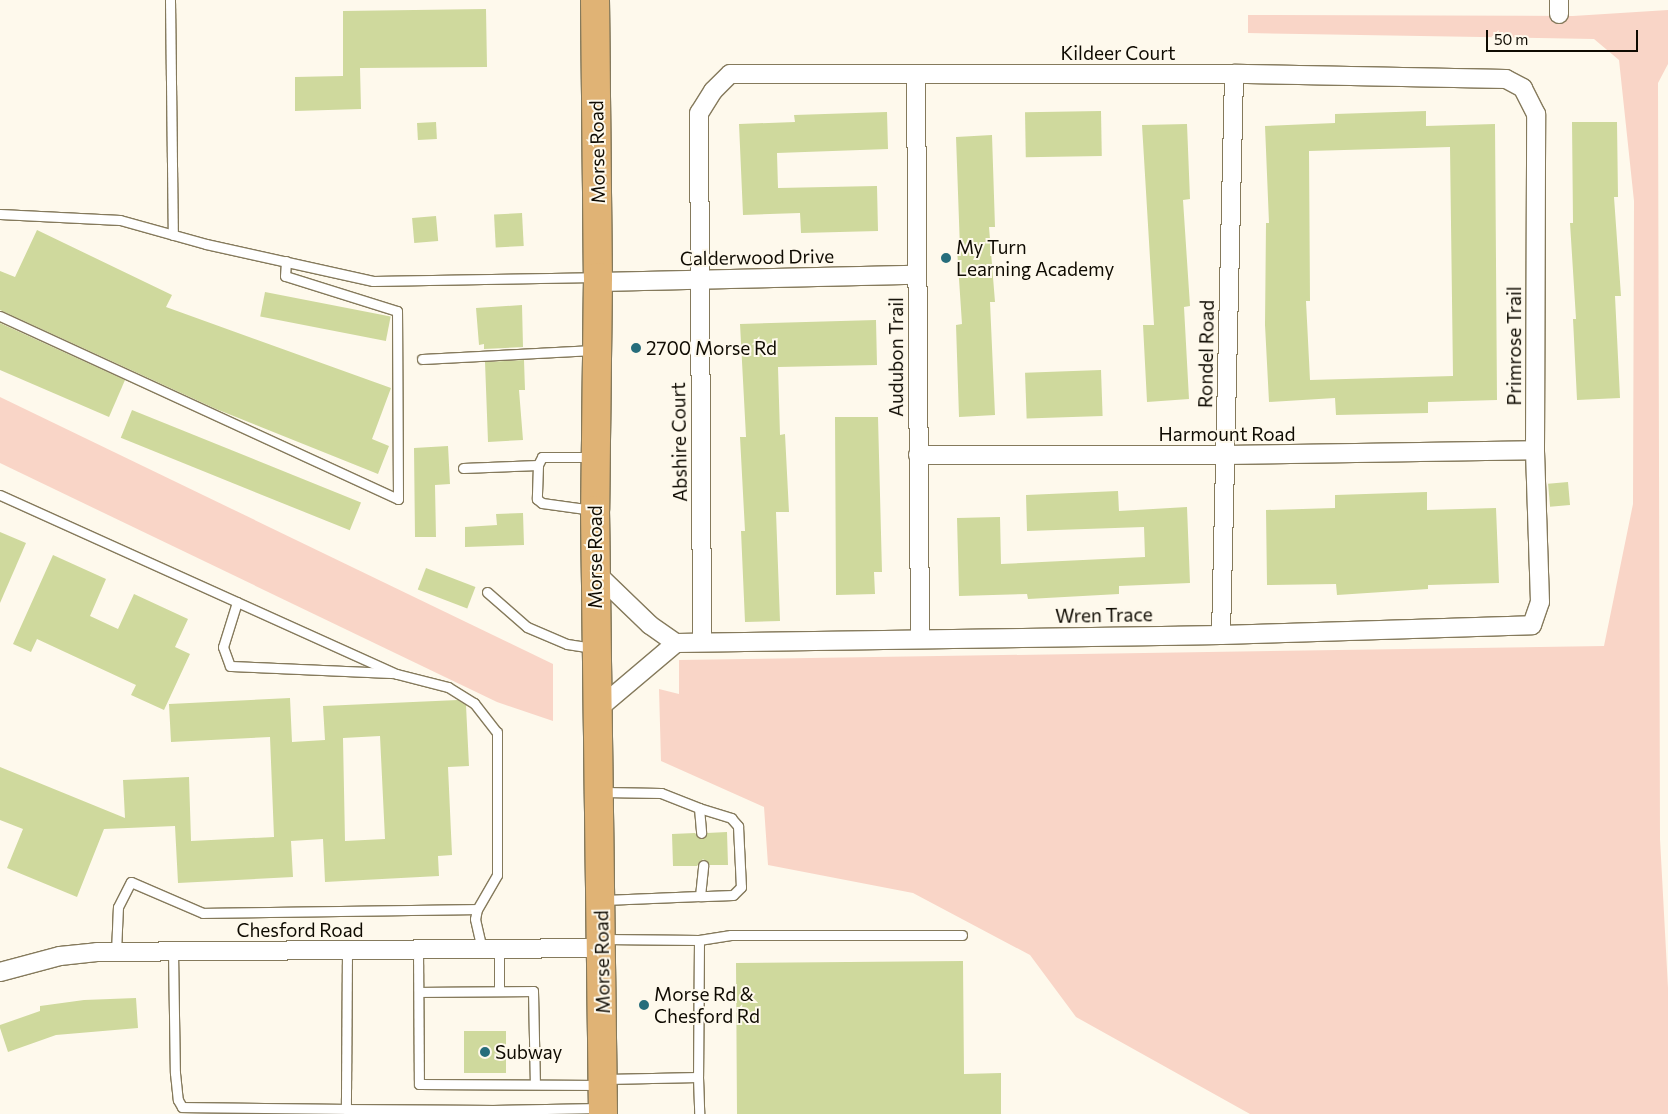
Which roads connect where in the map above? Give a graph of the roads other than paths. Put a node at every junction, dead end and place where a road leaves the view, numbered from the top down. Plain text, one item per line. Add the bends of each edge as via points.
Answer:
1 (170, 0) edge
2 (595, 0) edge
3 (730, 74) joint
4 (1234, 74) junction
5 (916, 75) junction
6 (1506, 78) joint
7 (0, 214) edge
8 (173, 235) junction
9 (286, 261) junction
10 (917, 275) junction
11 (598, 279) junction
12 (698, 280) junction
13 (0, 316) edge
14 (596, 350) junction
15 (422, 359) dead end
16 (1535, 450) junction
17 (918, 455) junction
18 (1225, 456) junction
19 (594, 457) junction
20 (538, 465) junction
21 (462, 468) dead end
22 (0, 495) edge
23 (595, 510) junction
24 (595, 572) junction
25 (487, 592) dead end
26 (237, 602) junction
27 (1532, 625) joint
28 (1220, 635) junction
29 (920, 639) junction
30 (702, 641) junction
31 (676, 643) junction
32 (596, 648) junction
33 (397, 674) junction
34 (598, 708) junction
35 (599, 792) junction
36 (699, 808) junction
37 (701, 833) dead end
38 (703, 865) dead end
39 (700, 896) junction
40 (601, 901) junction
41 (477, 909) junction
42 (962, 935) dead end
43 (699, 940) junction
44 (602, 943) junction
45 (490, 949) junction
46 (418, 950) junction
47 (173, 951) junction
48 (347, 951) junction
49 (116, 952) junction
50 (0, 972) edge
51 (418, 992) junction
52 (500, 992) junction
53 (698, 1078) junction
54 (535, 1084) junction
55 (603, 1096) edge
56 (346, 1109) junction
57 (198, 1111) edge
58 (253, 1111) edge
59 (492, 1112) edge
60 (699, 1114) edge

1 - 8 lane
2 - 11 main road, Morse Road
3 - 5 street, Kildeer Court
3 - 12 street, Abshire Court via 713,91 699,113
4 - 5 street, Kildeer Court
4 - 6 street, Kildeer Court
4 - 18 street, Rondel Road
5 - 10 street, Audubon Trail
6 - 16 street, Primrose Trail via 1523,88 1536,114
7 - 8 lane via 120,220
8 - 9 lane
9 - 11 lane via 373,281
9 - 13 lane via 284,276 397,311 398,499
10 - 12 street, Calderwood Drive
10 - 17 street, Audubon Trail
11 - 12 street, Calderwood Drive
11 - 14 main road, Morse Road
12 - 30 street, Abshire Court
14 - 15 lane
14 - 19 main road, Morse Road
16 - 18 street, Harmount Road
16 - 27 street, Primrose Trail via 1540,602
17 - 18 street, Harmount Road
17 - 29 street, Audubon Trail
18 - 28 street, Rondel Road
19 - 20 lane via 542,457
19 - 23 main road, Morse Road
20 - 21 lane
20 - 23 lane via 538,499 542,503
22 - 26 lane
23 - 24 main road, Morse Road
24 - 31 street via 650,625
24 - 32 main road, Morse Road
25 - 32 lane via 527,627 566,644
26 - 33 lane
26 - 33 lane via 224,647 230,666
27 - 28 street, Wren Trace
28 - 29 street, Wren Trace
29 - 30 street, Wren Trace
30 - 31 street, Wren Trace
31 - 34 street
32 - 34 main road, Morse Road
33 - 41 lane via 448,687 474,703 497,732 497,875
34 - 35 main road, Morse Road
35 - 36 lane via 661,793
35 - 40 main road, Morse Road
36 - 37 lane
36 - 39 lane via 731,818 738,826 741,887 733,896
38 - 39 lane
39 - 40 lane
40 - 44 main road, Morse Road
41 - 45 lane via 475,919
41 - 49 lane via 203,913 131,882 118,906
42 - 43 lane via 730,936
43 - 44 lane
43 - 53 lane
44 - 45 street, Chesford Road
44 - 55 main road, Morse Road
45 - 46 street, Chesford Road
45 - 52 lane
46 - 48 street, Chesford Road
46 - 51 lane
47 - 48 street, Chesford Road
47 - 49 street, Chesford Road
47 - 57 lane via 178,1100 182,1107
48 - 56 lane
49 - 50 street, Chesford Road via 60,956
51 - 52 lane
51 - 54 lane via 419,1084
52 - 54 lane via 533,991
53 - 55 lane
53 - 60 lane
54 - 55 lane
55 - 59 lane
56 - 58 lane
56 - 59 lane
57 - 58 lane

